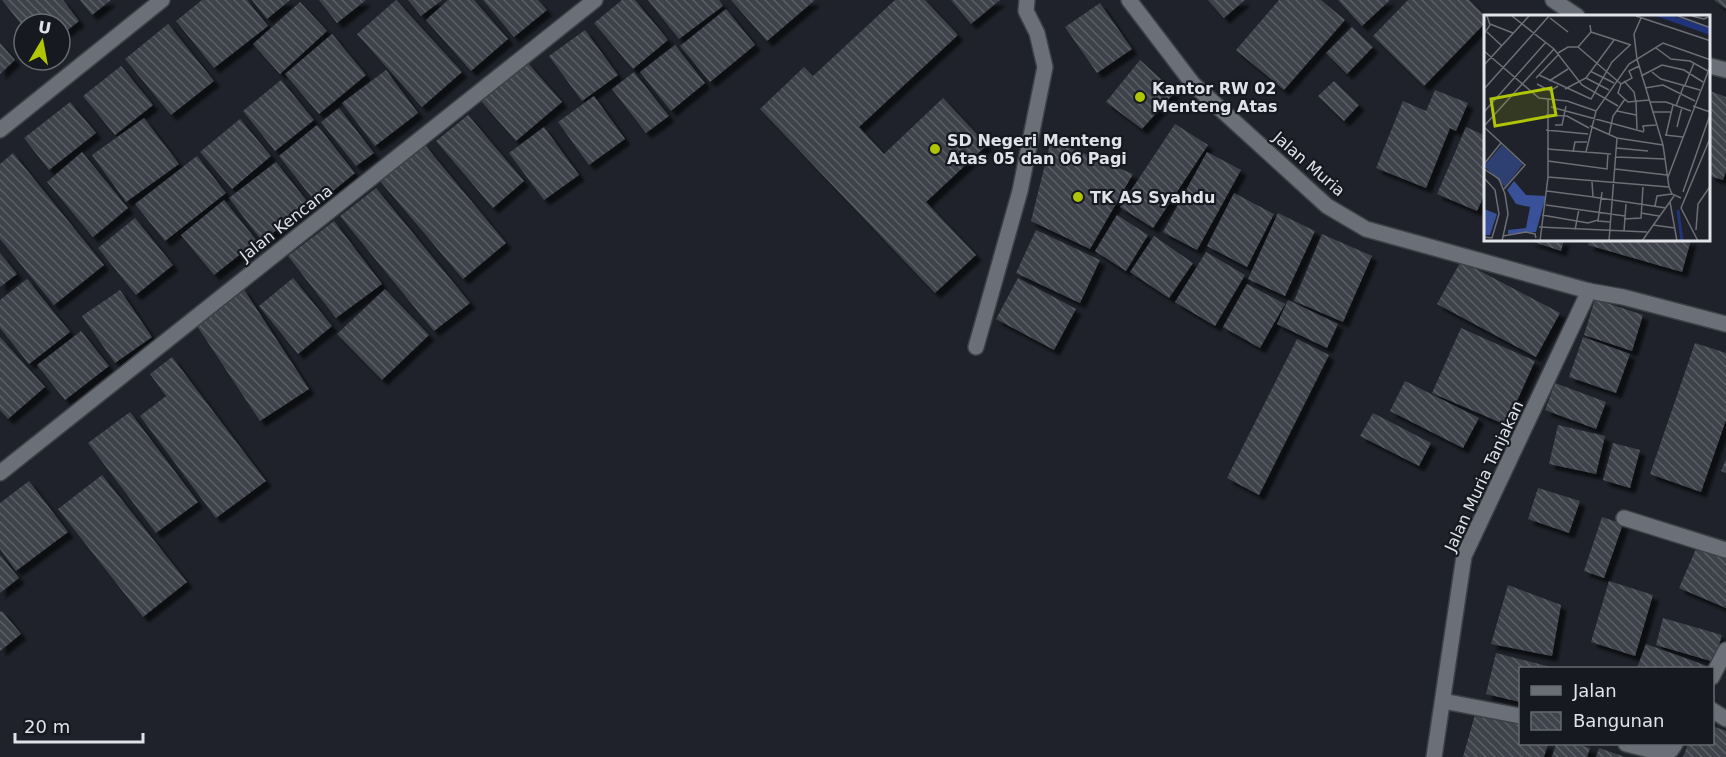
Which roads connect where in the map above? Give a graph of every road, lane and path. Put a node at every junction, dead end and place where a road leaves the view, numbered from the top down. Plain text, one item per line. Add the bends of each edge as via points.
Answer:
1 (162, 0) edge
2 (595, 0) edge
3 (1028, 0) edge
4 (1129, 0) edge
5 (1553, 0) edge
6 (1576, 15) edge
7 (1711, 66) edge
8 (1726, 70) edge
9 (0, 130) edge
10 (1589, 291) junction
11 (1726, 324) edge
12 (976, 347) dead end
13 (0, 473) edge
14 (1624, 518) dead end
15 (1726, 550) edge
16 (1726, 650) edge
17 (1714, 675) edge
18 (1443, 701) junction
19 (1519, 716) edge
20 (1630, 745) edge
21 (1674, 745) edge
22 (1434, 757) edge

1 - 9 street
2 - 13 street, Jalan Kencana
3 - 12 street via 1026,11 1037,33 1045,67 1020,191
4 - 10 street, Jalan Muria via 1193,84 1327,206 1366,229
5 - 6 street
7 - 8 street
10 - 11 street, Jalan Muria
10 - 18 street, Jalan Muria Tanjakan via 1464,556
14 - 15 street
16 - 17 street
18 - 19 street
18 - 22 street, Jalan Muria Tanjakan
20 - 21 street via 1662,753

